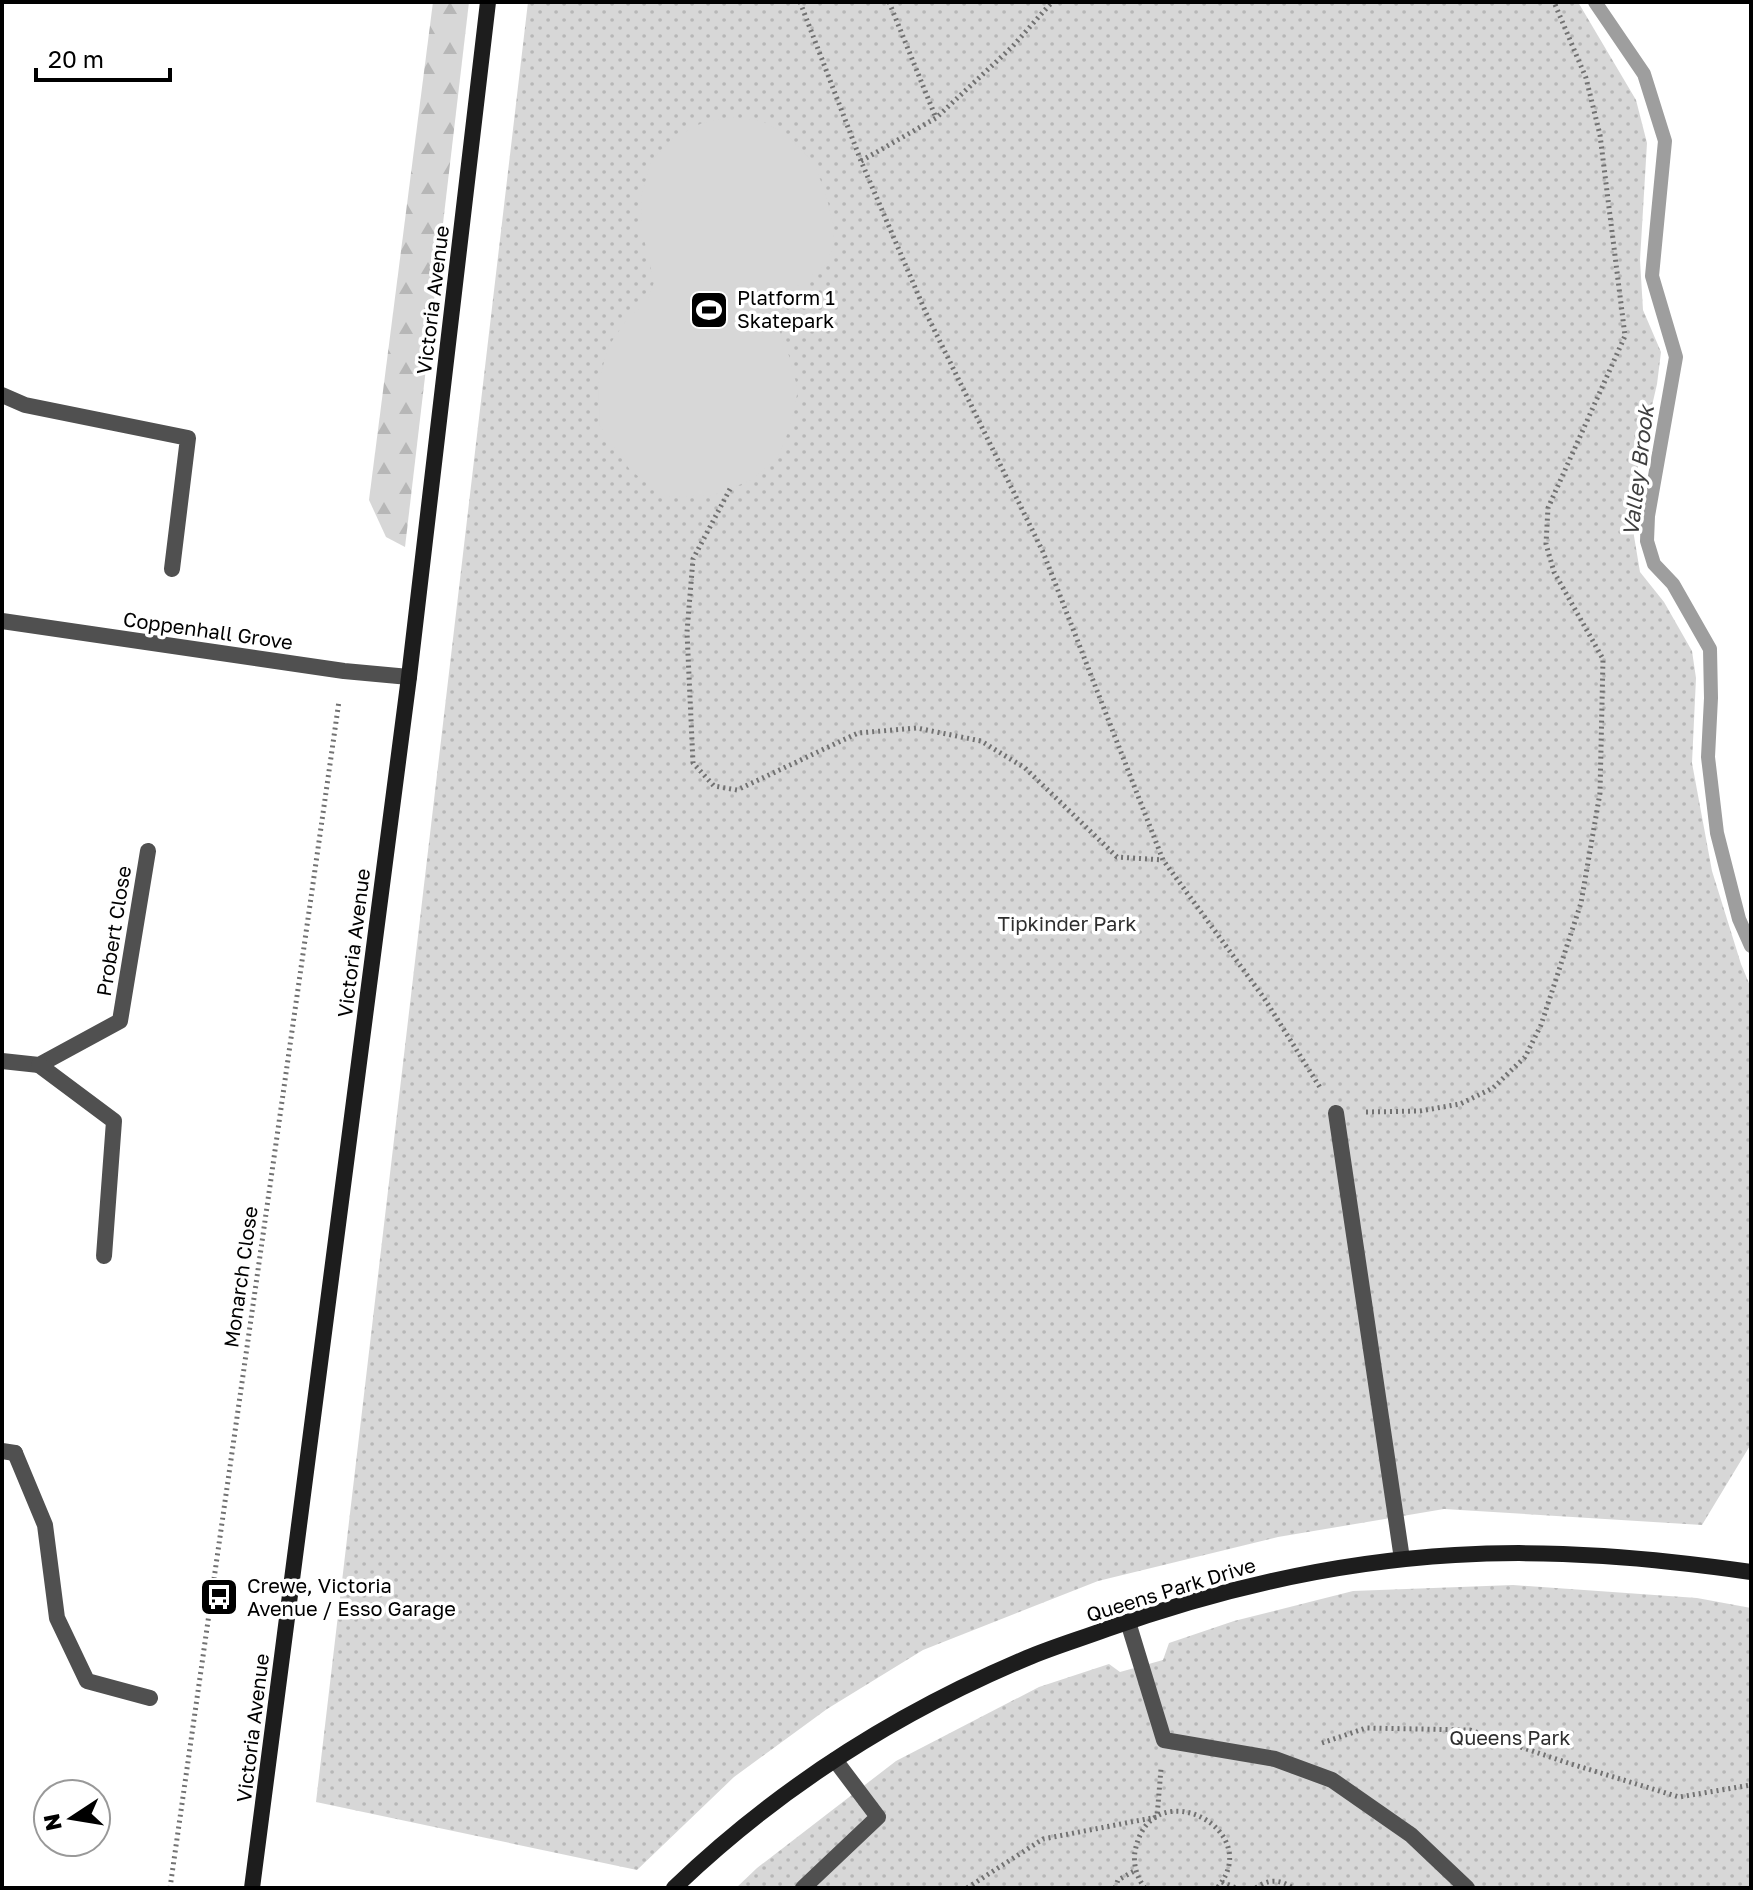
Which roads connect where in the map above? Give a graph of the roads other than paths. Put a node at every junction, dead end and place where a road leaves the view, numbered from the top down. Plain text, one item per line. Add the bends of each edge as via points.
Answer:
1 (488, 2) edge
2 (2, 395) edge
3 (172, 569) dead end
4 (2, 621) edge
5 (409, 677) junction
6 (148, 851) dead end
7 (2, 1061) edge
8 (39, 1065) junction
9 (1336, 1113) road end
10 (104, 1256) dead end
11 (8, 1452) edge
12 (1402, 1559) junction
13 (1751, 1572) edge
14 (1128, 1622) junction
15 (150, 1698) dead end
16 (835, 1760) junction
17 (252, 1888) edge
18 (674, 1888) edge
19 (803, 1888) edge
20 (1467, 1888) edge

1 - 5 street, Victoria Avenue
2 - 3 street via 25,405 188,438
4 - 5 street, Coppenhall Grove
5 - 17 street, Victoria Avenue
6 - 8 street, Probert Close via 120,1021
7 - 8 street
8 - 10 street via 114,1121
9 - 12 street
11 - 15 street via 45,1525 57,1618 87,1681
12 - 13 street, Queens Park Drive via 1583,1555
12 - 14 street, Queens Park Drive via 1274,1579
14 - 16 street, Queens Park Drive via 1028,1657 950,1693
14 - 20 street via 1164,1740 1275,1759 1332,1780 1411,1835
16 - 18 street, Queens Park Drive via 718,1846
16 - 19 street via 878,1817

